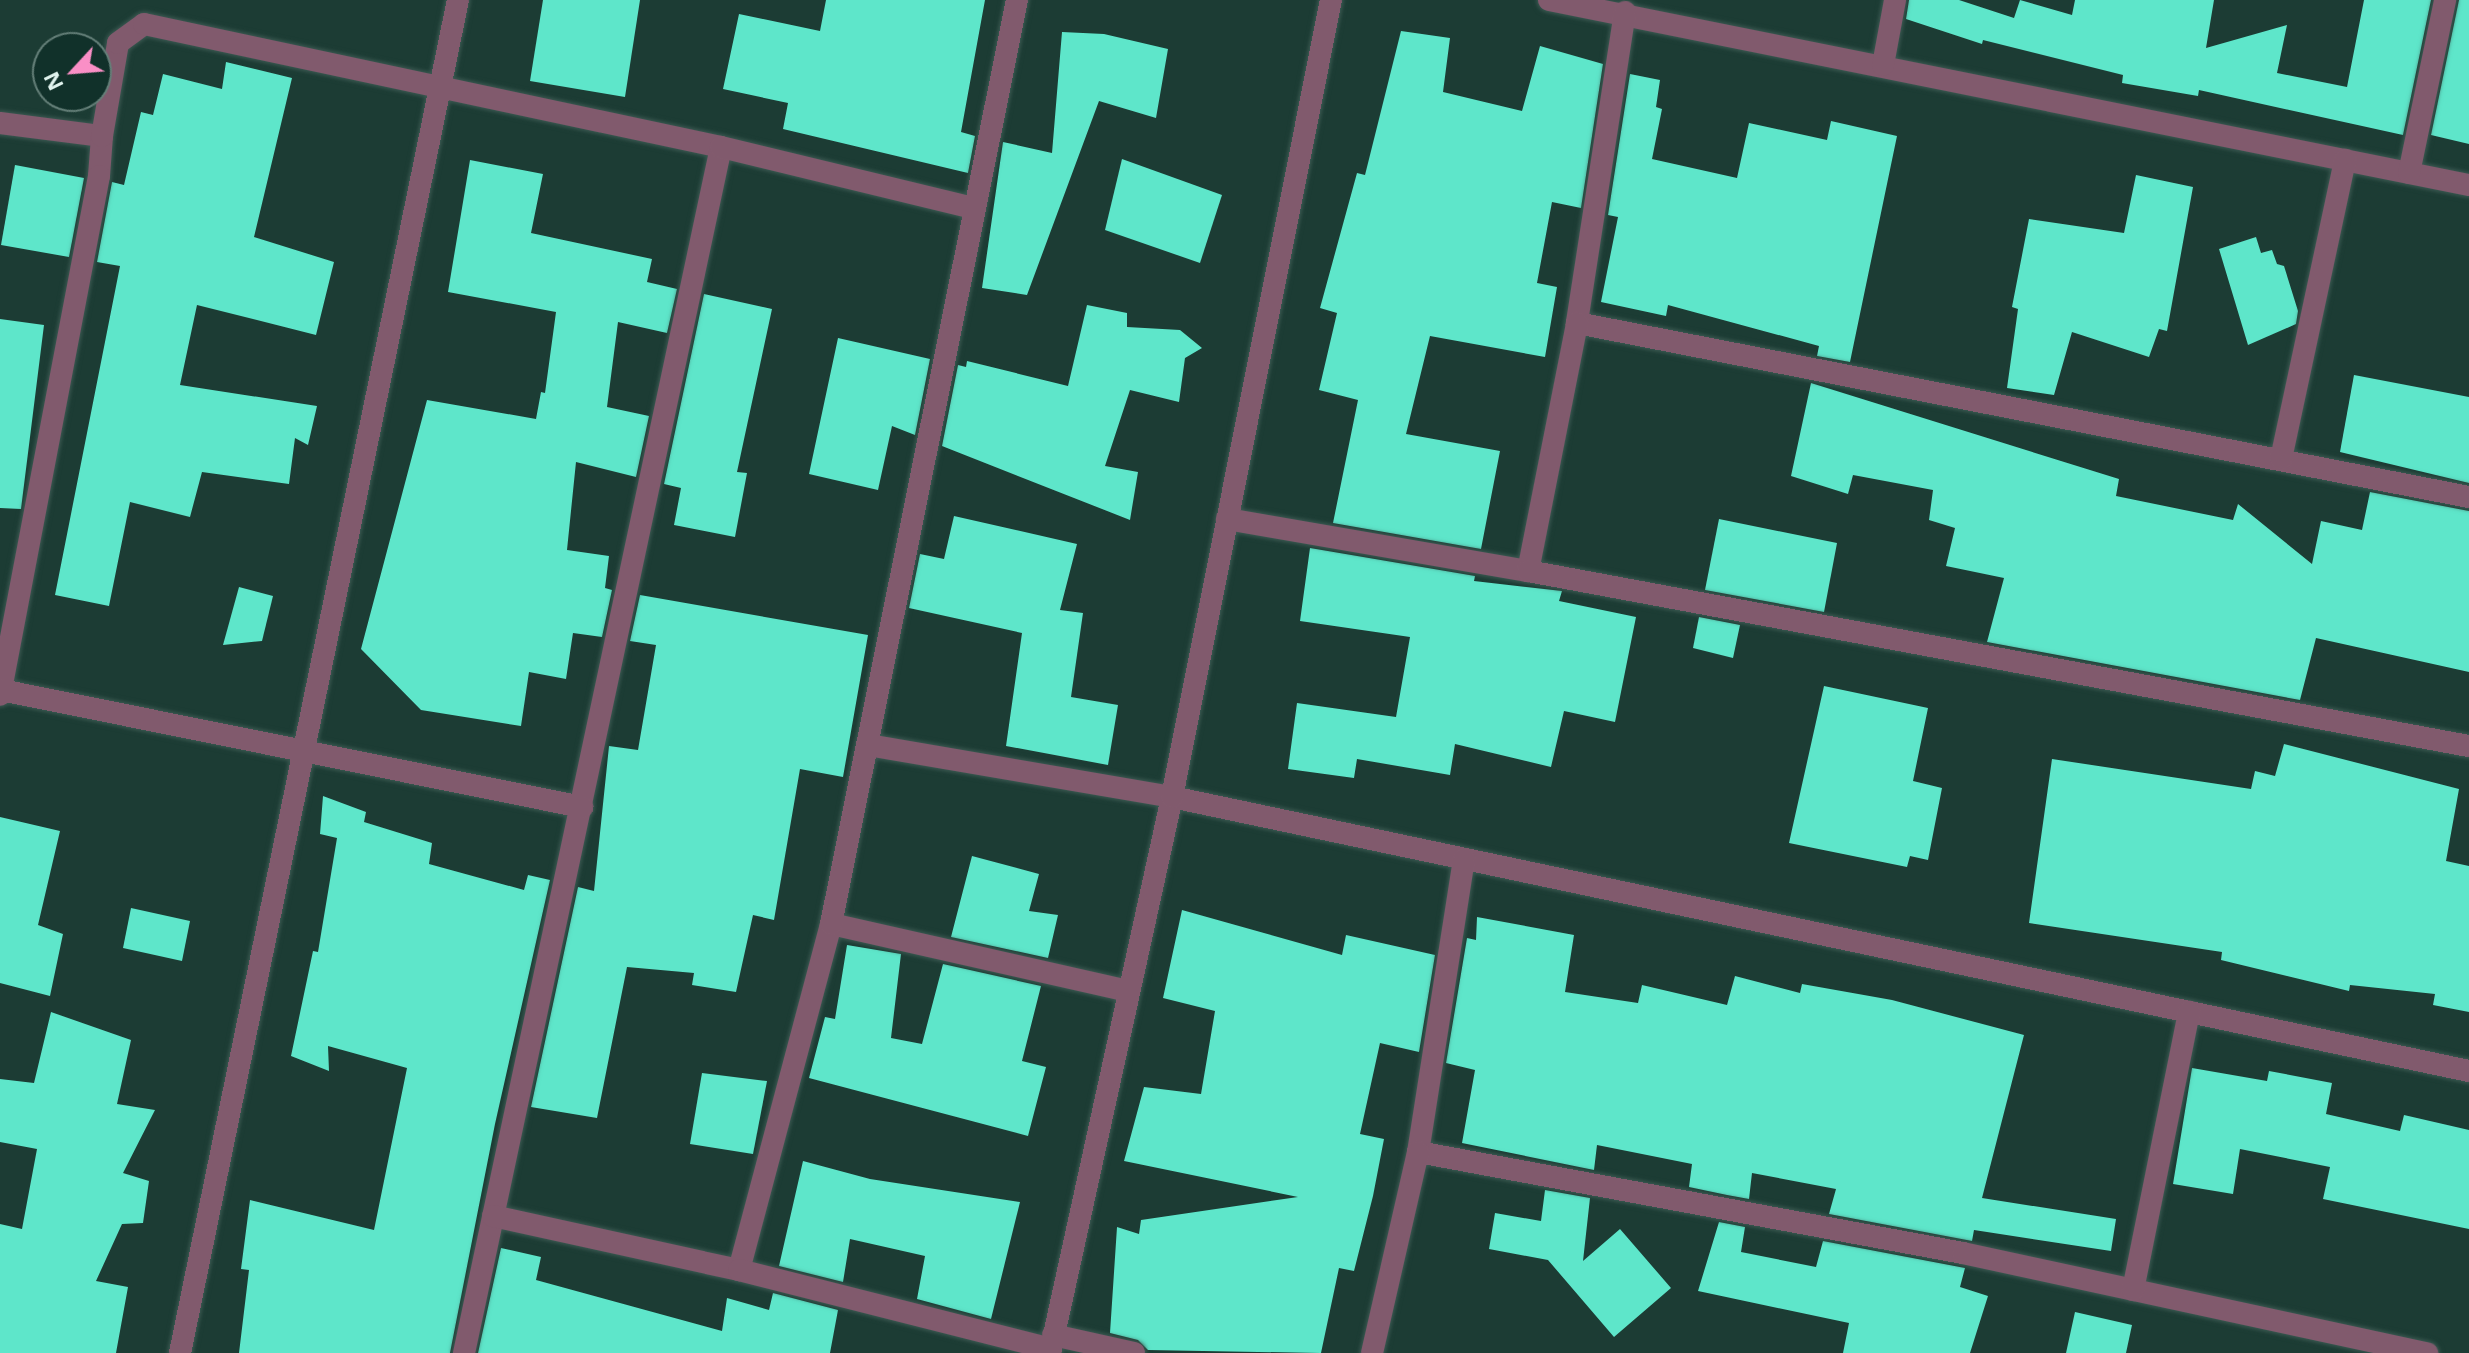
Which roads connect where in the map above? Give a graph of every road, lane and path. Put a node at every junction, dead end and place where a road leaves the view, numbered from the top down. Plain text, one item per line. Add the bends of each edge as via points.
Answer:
1 (458, 0) edge
2 (1017, 0) edge
3 (1331, 0) edge
4 (1549, 0) edge
5 (1895, 0) edge
6 (2445, 0) edge
7 (1652, 8) edge
8 (1625, 12) junction
9 (1883, 65) junction
10 (441, 86) junction
11 (0, 123) edge
12 (102, 136) junction
13 (721, 147) junction
14 (2345, 160) junction
15 (2409, 173) junction
16 (2469, 185) edge
17 (973, 208) junction
18 (1577, 323) junction
19 (2281, 459) junction
20 (2469, 497) edge
21 (1227, 519) junction
22 (1528, 571) junction
23 (0, 692) edge
24 (868, 745) junction
25 (2469, 746) edge
26 (303, 751) junction
27 (1172, 797) junction
28 (582, 807) junction
29 (1464, 859) junction
30 (831, 924) junction
31 (1129, 991) junction
32 (2189, 1012) junction
33 (2469, 1071) edge
34 (1418, 1152) junction
35 (493, 1216) junction
36 (739, 1270) junction
37 (2133, 1290) junction
38 (1051, 1346) edge
39 (180, 1353) edge
40 (464, 1353) edge
41 (1134, 1353) edge
42 (1372, 1353) edge
43 (2427, 1353) edge

1 - 10 street
2 - 17 street
3 - 21 street
4 - 8 street
5 - 9 street
6 - 15 street
7 - 8 street
7 - 9 street
8 - 18 street
9 - 14 street
10 - 12 street via 144,24 118,43
10 - 13 street
10 - 26 street
11 - 12 street
12 - 23 street via 96,192
13 - 17 street
13 - 28 street
14 - 15 street
14 - 19 street
15 - 16 street
17 - 24 street
18 - 19 street
18 - 22 street
19 - 20 street
21 - 22 street
21 - 27 street
22 - 25 street
23 - 26 street
24 - 27 street
24 - 30 street
26 - 28 street
26 - 39 street
27 - 29 street
27 - 31 street
28 - 35 street
29 - 32 street
29 - 34 street
30 - 31 street
30 - 36 street
31 - 38 street
32 - 33 street
32 - 37 street
34 - 37 street
34 - 42 street
35 - 36 street
35 - 40 street
36 - 38 street
37 - 43 street
38 - 41 street

